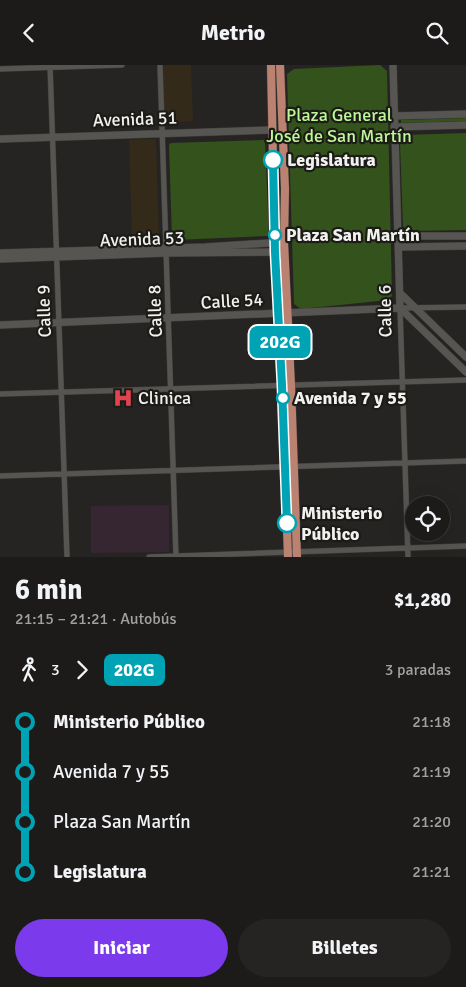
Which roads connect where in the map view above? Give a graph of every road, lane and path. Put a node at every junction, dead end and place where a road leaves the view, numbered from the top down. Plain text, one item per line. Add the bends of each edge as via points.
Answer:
1 (122, 65) edge
2 (160, 65) edge
3 (271, 65) edge
4 (280, 65) edge
5 (393, 65) edge
6 (50, 66) edge
7 (0, 69) edge
8 (466, 114) edge
9 (394, 116) junction
10 (466, 125) edge
11 (394, 127) junction
12 (272, 130) junction
13 (162, 133) junction
14 (52, 137) junction
15 (0, 139) edge
16 (466, 235) edge
17 (398, 237) junction
18 (284, 242) junction
19 (275, 243) junction
20 (466, 245) edge
21 (399, 247) junction
22 (166, 250) junction
23 (275, 252) junction
24 (285, 252) junction
25 (0, 253) edge
26 (56, 254) junction
27 (0, 259) edge
28 (400, 293) junction
29 (466, 307) edge
30 (400, 308) junction
31 (416, 308) junction
32 (278, 314) junction
33 (287, 314) junction
34 (168, 319) junction
35 (59, 323) junction
36 (0, 325) edge
37 (466, 357) edge
38 (466, 372) edge
39 (466, 380) edge
40 (402, 381) junction
41 (282, 385) junction
42 (291, 385) junction
43 (171, 389) junction
44 (61, 392) junction
45 (0, 394) edge
46 (466, 461) edge
47 (405, 463) junction
48 (285, 467) junction
49 (294, 467) junction
50 (174, 471) junction
51 (64, 474) junction
52 (0, 476) edge
53 (466, 546) edge
54 (408, 548) junction
55 (288, 555) edge
56 (297, 555) edge
57 (67, 557) edge
58 (149, 557) edge
59 (176, 557) edge
60 (408, 557) edge

1 - 6 street
2 - 13 street, Calle 8
3 - 12 main road
4 - 18 main road
5 - 9 street, Calle 6
6 - 7 street
6 - 14 street, Calle 9
8 - 9 street
9 - 11 street, Calle 6
10 - 11 street
11 - 17 street, Calle 6
12 - 13 street, Avenida 51
12 - 19 main road
13 - 14 street, Avenida 51
13 - 22 street, Calle 8
14 - 15 street, Avenida 51
14 - 26 street, Calle 9
16 - 17 street
17 - 21 street, Calle 6
18 - 19 street, Avenida 53
18 - 24 main road
19 - 22 street, Avenida 53
19 - 23 main road
20 - 21 street
21 - 28 street, Calle 6
22 - 23 street, Avenida 53
22 - 26 street, Avenida 53
22 - 34 street, Calle 8
23 - 24 street, Avenida 53
23 - 32 main road
24 - 33 main road
25 - 26 street, Avenida 53
26 - 27 street, Avenida 53
26 - 35 street, Calle 9
28 - 30 street, Calle 6
28 - 31 street
29 - 31 street, Calle 54
30 - 31 street, Calle 54
30 - 33 street, Calle 54
30 - 38 street
30 - 40 street, Calle 6
31 - 37 street
32 - 33 street, Calle 54
32 - 34 street, Calle 54
32 - 41 main road
33 - 42 main road
34 - 35 street, Calle 54
34 - 43 street, Calle 8
35 - 36 street, Calle 54
35 - 44 street, Calle 9
39 - 40 street
40 - 42 street
40 - 47 street, Calle 6
41 - 42 street
41 - 43 street
41 - 48 main road
42 - 49 main road
43 - 44 street
43 - 50 street, Calle 8
44 - 45 street
44 - 51 street, Calle 9
46 - 47 street
47 - 49 street
47 - 54 street, Calle 6
48 - 49 street
48 - 50 street
48 - 55 main road
49 - 56 main road
50 - 51 street
50 - 59 street, Calle 8
51 - 52 street
51 - 57 street, Calle 9
53 - 54 street
54 - 56 street
54 - 60 street, Calle 6
55 - 56 street
55 - 59 street
58 - 59 street

